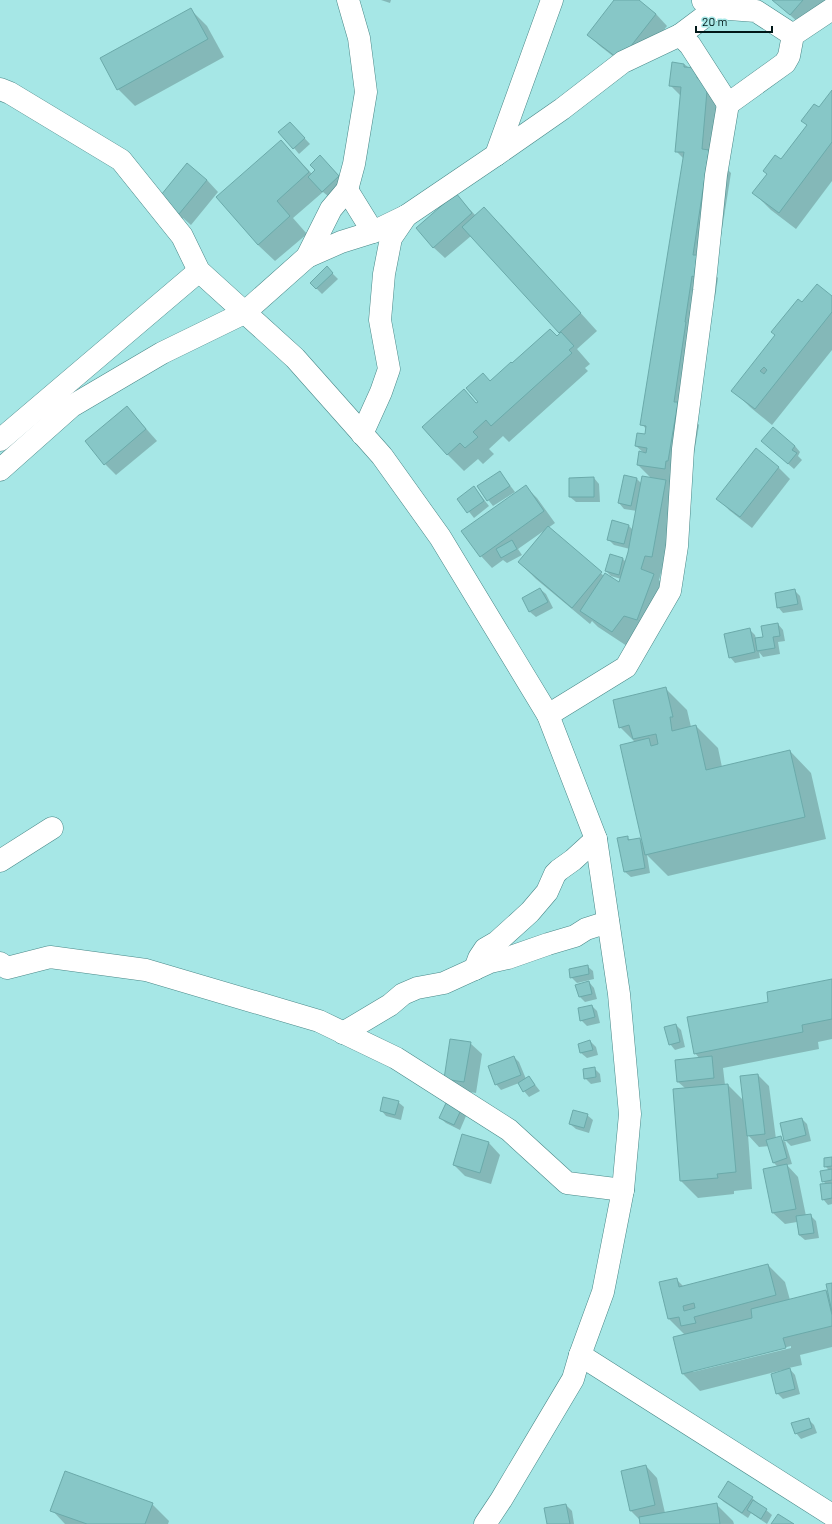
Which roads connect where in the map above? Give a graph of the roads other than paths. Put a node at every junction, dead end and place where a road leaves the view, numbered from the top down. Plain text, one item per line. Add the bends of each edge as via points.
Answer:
1 (348, 0) edge
2 (552, 0) edge
3 (709, 4) edge
4 (832, 9) edge
5 (680, 35) junction
6 (793, 35) junction
7 (0, 90) edge
8 (728, 104) junction
9 (496, 155) junction
10 (347, 190) junction
11 (406, 216) junction
12 (373, 232) junction
13 (307, 257) junction
14 (198, 271) junction
15 (244, 313) junction
16 (362, 434) junction
17 (0, 440) edge
18 (0, 470) edge
19 (548, 715) junction
20 (52, 828) dead end
21 (596, 839) junction
22 (0, 861) edge
23 (608, 922) junction
24 (0, 963) edge
25 (475, 969) junction
26 (343, 1033) junction
27 (623, 1190) junction
28 (580, 1355) junction
29 (832, 1515) edge
30 (485, 1524) edge

1 - 10 street via 359,38 366,92
2 - 9 street
3 - 5 street
3 - 6 street via 756,11
4 - 6 street
5 - 8 street via 690,45
5 - 9 street via 624,62
6 - 8 street via 785,63
7 - 14 street via 10,93 122,160 182,236
8 - 19 street via 716,175 683,449 677,546 670,591 626,667
9 - 11 street
10 - 12 street
10 - 13 street via 332,209
11 - 12 street
11 - 16 street via 391,238 384,274 380,320 389,369
12 - 13 street
13 - 15 street
14 - 15 street
14 - 17 street
15 - 16 street via 295,358
15 - 18 street via 162,353 72,406
16 - 19 street via 382,456 440,537
19 - 21 street
20 - 22 street
21 - 23 street
21 - 25 street via 555,874 547,892 498,942 486,949
23 - 25 street via 586,929 575,936
23 - 27 street via 619,994 630,1114
24 - 26 street via 7,968 50,958 146,970 319,1021
25 - 26 street via 444,983 424,986 403,994 390,1005
26 - 27 street via 396,1058 509,1130 567,1183
27 - 28 street via 603,1292
28 - 29 street
28 - 30 street via 573,1379

